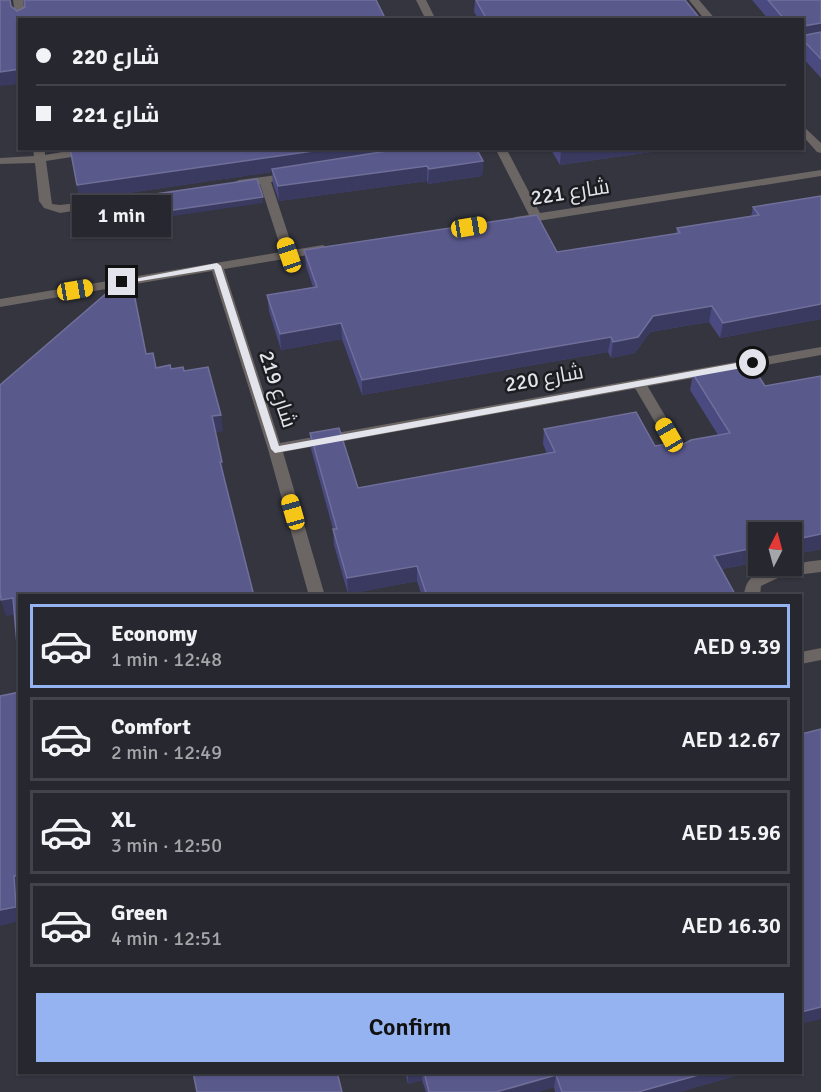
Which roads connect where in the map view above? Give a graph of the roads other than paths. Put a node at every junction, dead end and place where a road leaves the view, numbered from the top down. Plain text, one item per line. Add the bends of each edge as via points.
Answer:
1 (18, 0) edge
2 (420, 0) edge
3 (694, 0) edge
4 (21, 18) edge
5 (430, 18) edge
6 (709, 18) edge
7 (804, 130) edge
8 (87, 150) edge
9 (501, 150) edge
10 (821, 150) edge
11 (40, 154) edge
12 (0, 161) edge
13 (311, 173) edge
14 (821, 173) edge
15 (264, 180) junction
16 (229, 185) edge
17 (114, 202) edge
18 (536, 217) junction
19 (501, 222) edge
20 (336, 247) edge
21 (289, 255) junction
22 (217, 266) junction
23 (1, 302) edge
24 (821, 351) edge
25 (639, 383) junction
26 (275, 449) junction
27 (680, 453) edge
28 (821, 566) edge
29 (316, 594) edge
30 (752, 594) edge
31 (821, 654) edge
32 (802, 658) edge

1 - 4 street
2 - 5 street
3 - 6 street
7 - 10 street
8 - 11 street
9 - 18 street
11 - 12 street
11 - 17 street via 45,201 52,208
13 - 15 street
14 - 18 street, شارع 221
15 - 16 street
15 - 21 street
18 - 19 street, شارع 221
20 - 21 street
21 - 22 street
22 - 23 street
22 - 26 street, شارع 219
24 - 25 street, شارع 220
25 - 26 street, شارع 220
25 - 27 street
26 - 29 street, شارع 219
28 - 30 street via 768,575 752,586
31 - 32 street

